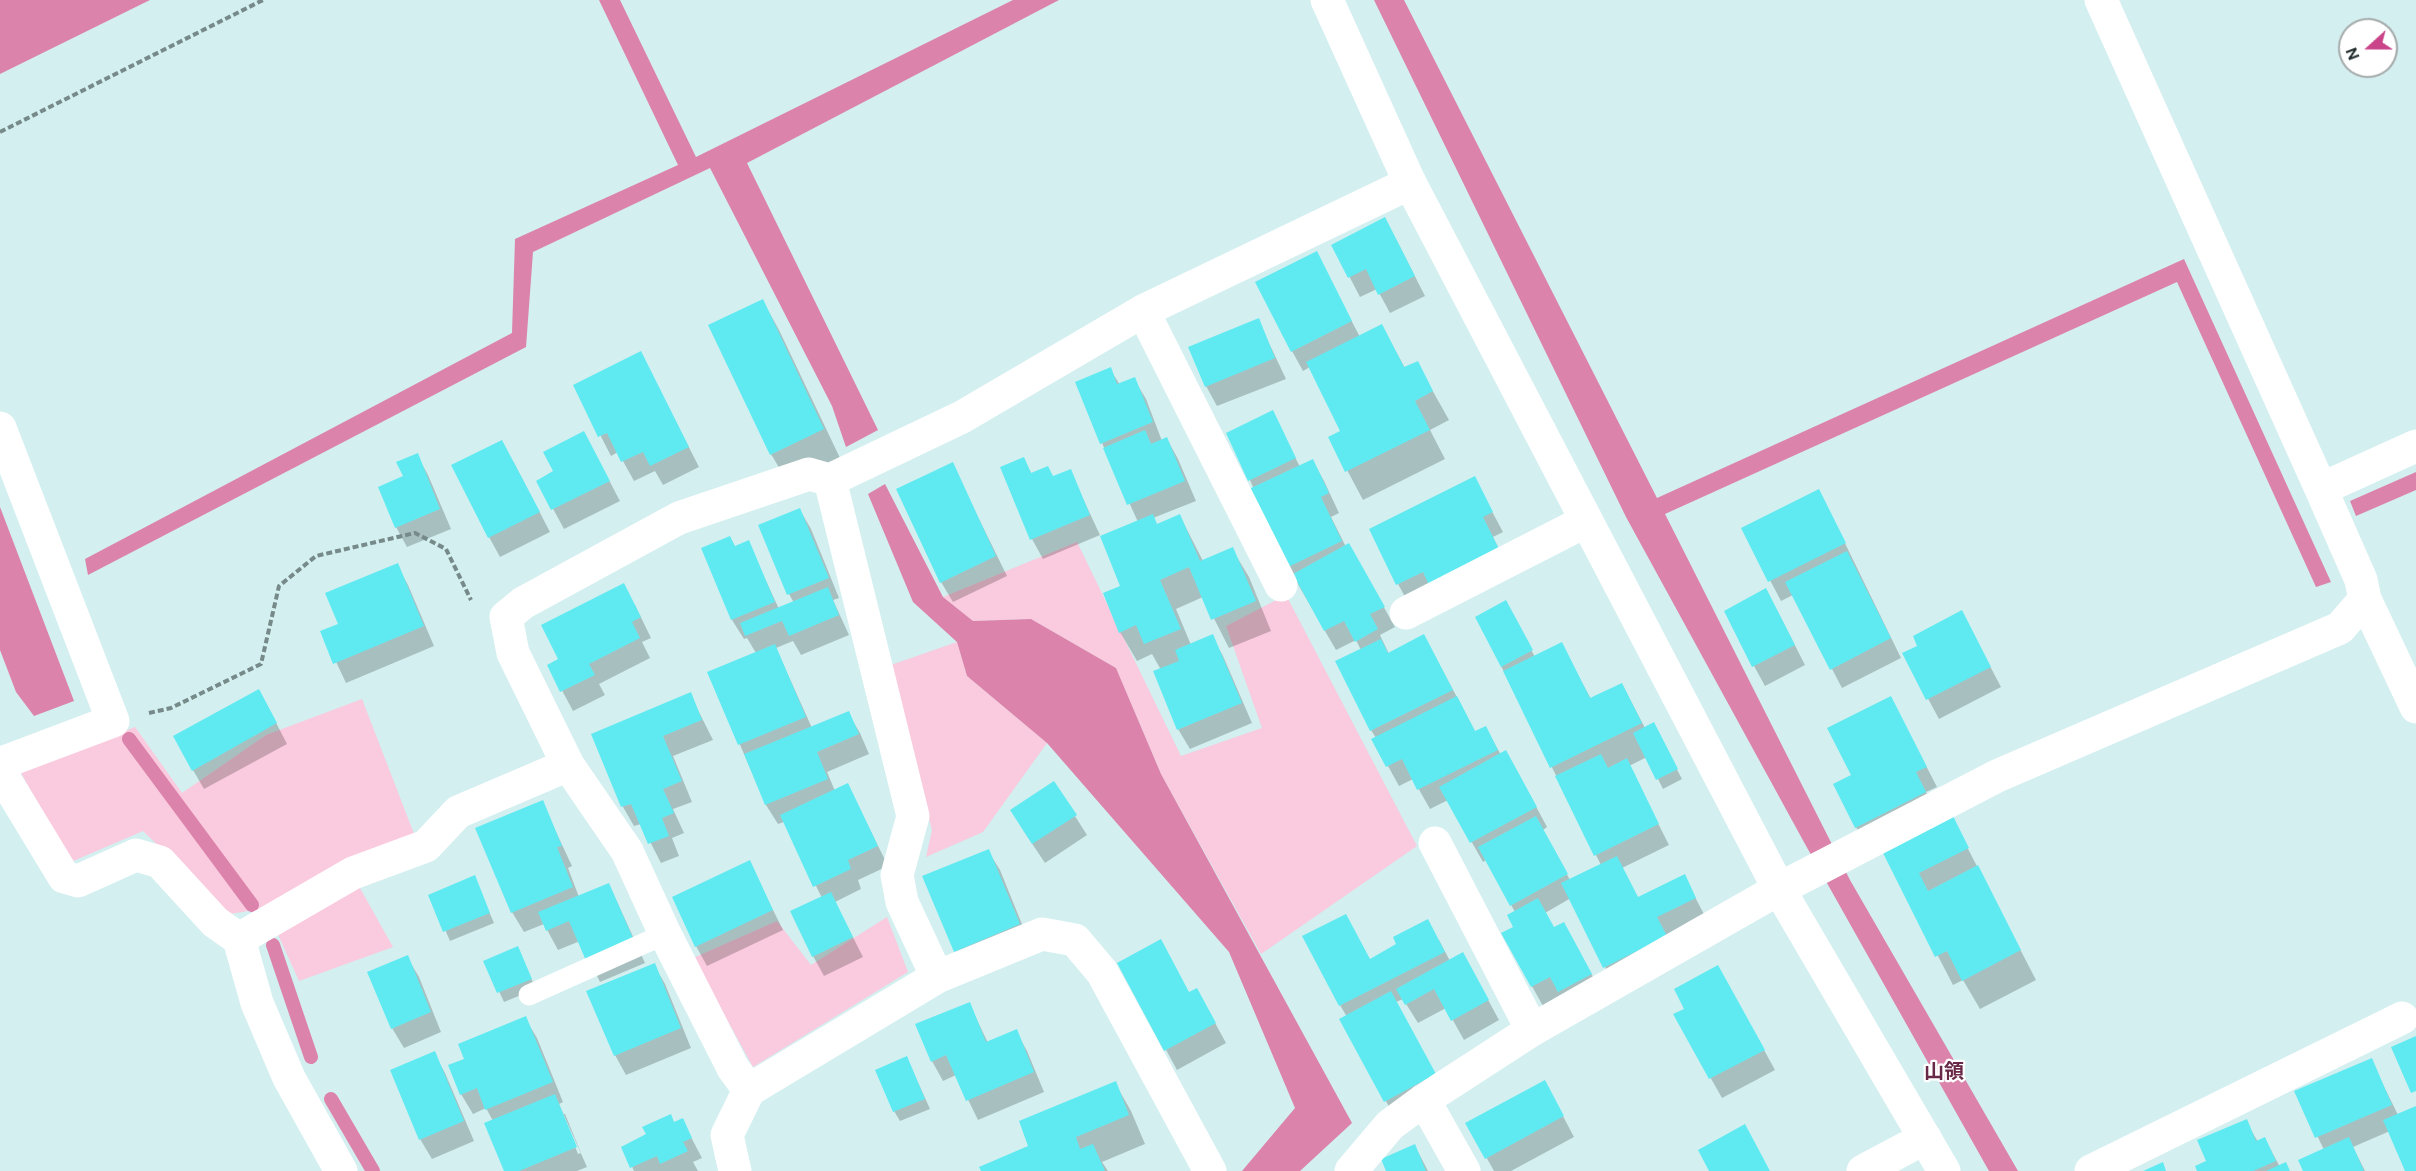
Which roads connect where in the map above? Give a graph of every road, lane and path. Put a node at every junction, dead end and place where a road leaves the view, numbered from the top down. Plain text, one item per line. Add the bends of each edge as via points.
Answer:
1 (263, 0) edge
2 (1327, 0) edge
3 (2101, 0) edge
4 (0, 132) edge
5 (1410, 183) junction
6 (1143, 311) junction
7 (0, 428) edge
8 (2416, 446) edge
9 (830, 480) junction
10 (2321, 489) junction
11 (1586, 521) junction
12 (1281, 585) dead end
13 (2365, 599) junction
14 (1406, 613) dead end
15 (506, 617) junction
16 (2416, 707) edge
17 (113, 720) junction
18 (568, 765) junction
19 (1434, 843) dead end
20 (1793, 882) junction
21 (665, 934) junction
22 (238, 939) junction
23 (937, 977) junction
24 (530, 995) dead end
25 (2402, 1018) dead end
26 (1532, 1030) junction
27 (749, 1090) junction
28 (1424, 1100) junction
29 (1925, 1138) junction
30 (340, 1171) edge
31 (735, 1171) edge
32 (1210, 1171) edge
33 (1351, 1171) edge
34 (1464, 1171) edge
35 (1863, 1171) edge
36 (1944, 1171) edge
37 (2091, 1171) edge

1 - 4 path
2 - 5 street
3 - 10 street
5 - 6 street
5 - 11 street
6 - 9 street via 962,417
6 - 12 street
7 - 17 street
8 - 10 street
9 - 15 street via 809,474 679,518 523,603
9 - 23 street via 913,816 897,875 902,902
10 - 13 street via 2361,579
11 - 14 street
11 - 20 street
13 - 16 street
13 - 20 street via 2340,628 1997,776
15 - 17 path via 477,611 446,549 415,533 316,556 279,586 261,664 171,708
15 - 18 street via 513,652
17 - 22 street via 4,762 4,778 64,877 78,881 136,855 160,862 215,922
18 - 21 street via 627,851
18 - 22 street via 458,812 426,846 352,873
19 - 26 street
20 - 26 street
20 - 29 street
21 - 24 lane
21 - 27 street via 733,1068
22 - 30 street via 257,1004 290,1078
23 - 27 street
23 - 32 street via 1042,934 1075,940 1102,972
25 - 37 street
26 - 28 street
27 - 31 street via 727,1135
28 - 33 street via 1390,1125
28 - 34 street
29 - 35 street
29 - 36 street

